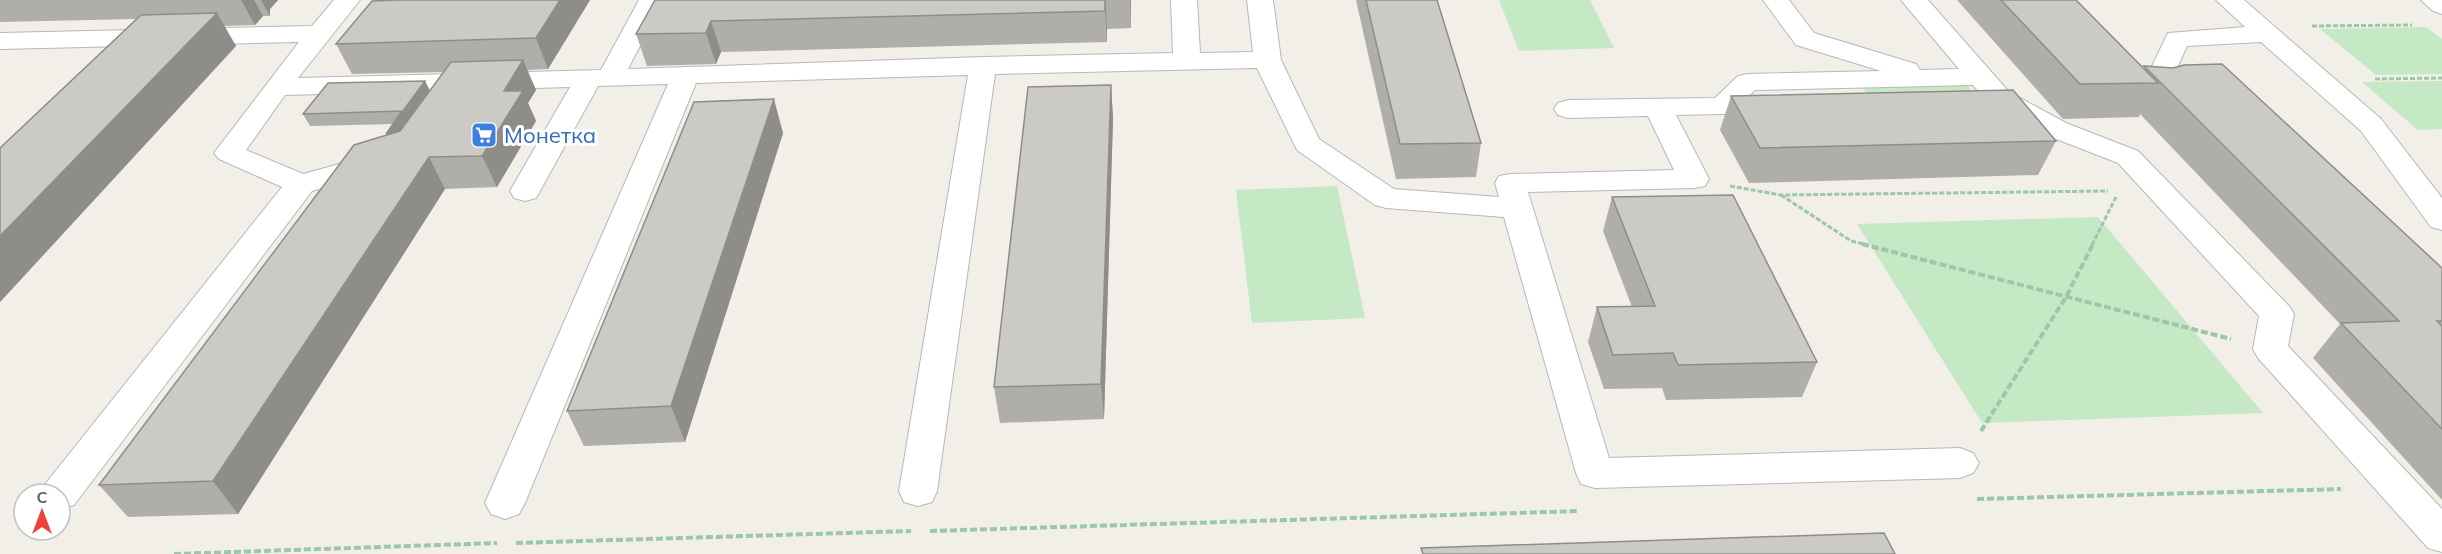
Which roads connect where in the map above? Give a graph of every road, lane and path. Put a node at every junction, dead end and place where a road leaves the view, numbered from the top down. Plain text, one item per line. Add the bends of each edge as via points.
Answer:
1 (708, 0) edge
2 (1184, 0) edge
3 (1260, 0) edge
4 (1776, 0) edge
5 (1914, 0) edge
6 (2229, 0) edge
7 (2434, 0) edge
8 (2442, 6) edge
9 (341, 16) edge
10 (2419, 25) dead end
11 (2264, 31) junction
12 (126, 38) junction
13 (0, 41) edge
14 (1267, 60) junction
15 (1187, 61) junction
16 (101, 62) edge
17 (983, 65) junction
18 (686, 75) junction
19 (599, 78) junction
20 (1934, 78) junction
21 (2442, 78) edge
22 (2320, 81) junction
23 (455, 83) junction
24 (277, 87) junction
25 (1990, 88) junction
26 (2154, 92) edge
27 (1722, 106) junction
28 (1658, 108) junction
29 (1568, 109) dead end
30 (436, 110) edge
31 (404, 155) edge
32 (1694, 179) junction
33 (2411, 179) junction
34 (2442, 179) edge
35 (301, 184) junction
36 (525, 191) dead end
37 (1781, 195) junction
38 (1517, 208) junction
39 (2442, 220) edge
40 (2066, 297) junction
41 (2270, 349) junction
42 (1960, 463) joint
43 (69, 482) edge
44 (2396, 487) junction
45 (918, 491) dead end
46 (1966, 500) dead end
47 (505, 503) dead end
48 (1584, 511) dead end
49 (916, 531) dead end
50 (927, 531) dead end
51 (2442, 536) edge
52 (174, 554) edge

1 - 19 street via 650,2
2 - 15 street
3 - 14 street
4 - 20 street via 1805,39
5 - 25 street
6 - 11 street
7 - 8 street
9 - 12 street
9 - 24 street
10 - 11 path
11 - 22 street
11 - 26 street via 2177,39
12 - 13 street
12 - 16 street
14 - 15 street
14 - 38 street via 1307,144 1386,198
15 - 17 street
17 - 18 street
17 - 45 street
18 - 19 street
18 - 47 street
19 - 23 street
19 - 36 street
20 - 25 street
20 - 27 street via 1748,82
21 - 22 path
22 - 33 street via 2371,125
23 - 24 street
23 - 30 street
24 - 35 street via 229,153
25 - 27 street
25 - 41 street via 2056,129 2128,157 2277,314
27 - 28 street
28 - 29 street
28 - 32 street
31 - 35 street
32 - 37 path
32 - 38 street via 1510,183
33 - 34 street
33 - 39 street
35 - 43 street
37 - 40 path via 1851,242
37 - 40 path via 2119,190
38 - 42 street via 1595,473
40 - 41 path
40 - 42 path
41 - 44 street
44 - 46 path
44 - 51 street
48 - 50 path
49 - 52 path

